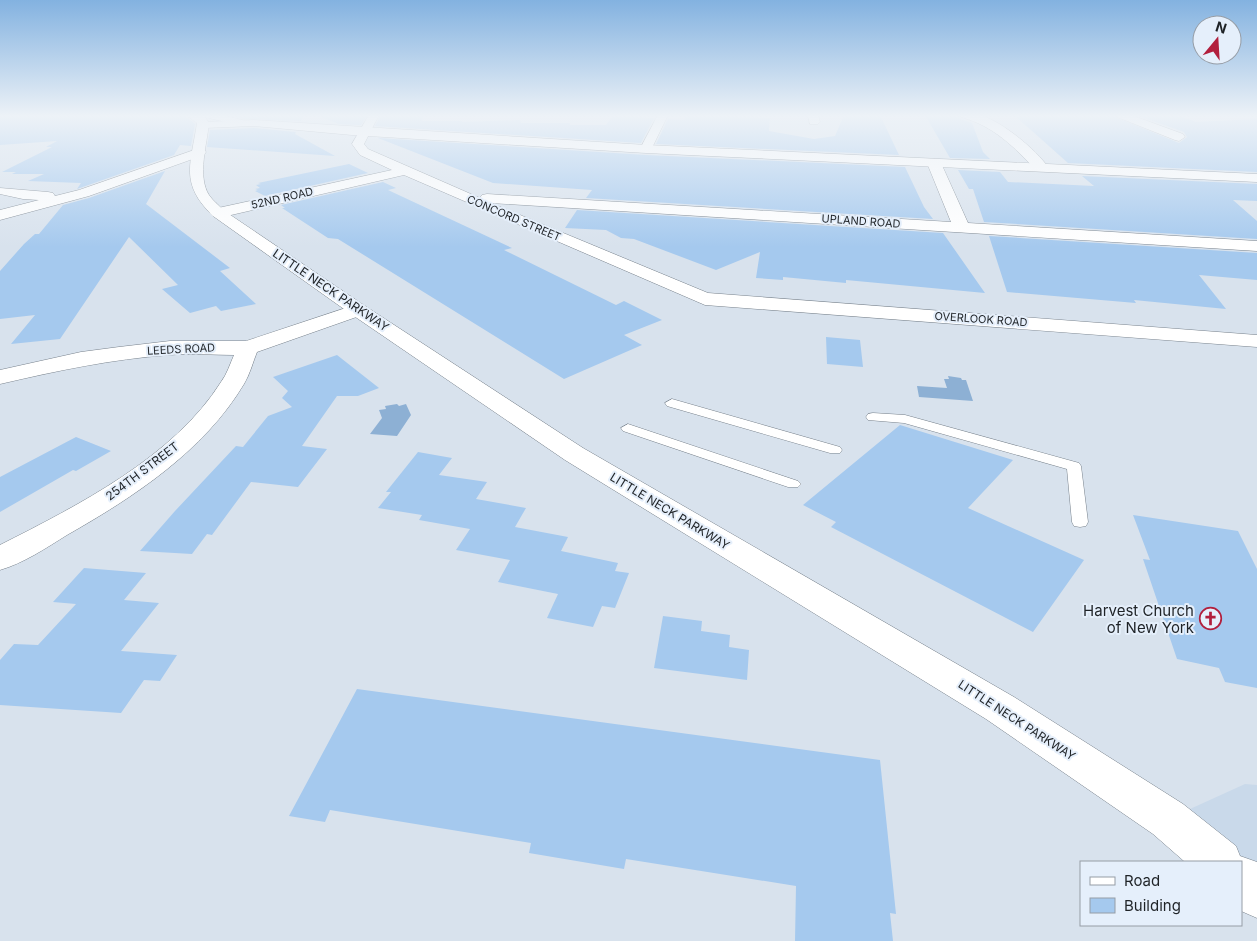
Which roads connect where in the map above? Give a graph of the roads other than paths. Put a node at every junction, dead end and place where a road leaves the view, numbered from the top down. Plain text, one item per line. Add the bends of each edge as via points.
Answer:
1 (182, 159) edge
2 (199, 159) edge
3 (382, 159) edge
4 (850, 159) edge
5 (1032, 159) edge
6 (934, 163) junction
7 (1042, 168) junction
8 (404, 170) junction
9 (142, 174) junction
10 (198, 176) junction
11 (1257, 178) edge
12 (2, 190) edge
13 (84, 193) junction
14 (465, 197) junction
15 (218, 213) junction
16 (6, 214) edge
17 (0, 225) edge
18 (962, 228) junction
19 (1257, 246) edge
20 (705, 299) joint
21 (358, 310) junction
22 (1257, 341) edge
23 (248, 348) junction
24 (0, 377) edge
25 (672, 402) dead end
26 (873, 417) dead end
27 (628, 428) dead end
28 (835, 450) dead end
29 (793, 484) dead end
30 (1080, 522) dead end
31 (0, 559) edge
32 (1219, 861) edge
33 (1242, 880) edge
34 (1257, 894) edge

1 - 9 street
2 - 10 street, LITTLE NECK PARKWAY
3 - 8 street, CONCORD STREET
4 - 6 street
5 - 7 street
6 - 7 street
6 - 18 street
7 - 11 street
8 - 14 street, CONCORD STREET
8 - 15 street, 52ND ROAD
9 - 10 street via 180,171
9 - 13 street
10 - 15 street, LITTLE NECK PARKWAY via 200,192
12 - 13 street via 48,196
12 - 16 street via 15,199 16,204
13 - 16 street
14 - 18 street, UPLAND ROAD
14 - 20 street, CONCORD STREET
15 - 21 street, LITTLE NECK PARKWAY
16 - 17 street
18 - 19 street, UPLAND ROAD
20 - 22 street, OVERLOOK ROAD
21 - 23 street, LEEDS ROAD
21 - 32 street, LITTLE NECK PARKWAY via 574,454 1000,708 1168,819
23 - 24 street, LEEDS ROAD via 170,348 81,360
23 - 31 street, 254TH STREET via 234,383 218,405 158,462 58,528
25 - 28 lane
26 - 30 lane via 905,419 1074,466
27 - 29 lane
33 - 34 street

